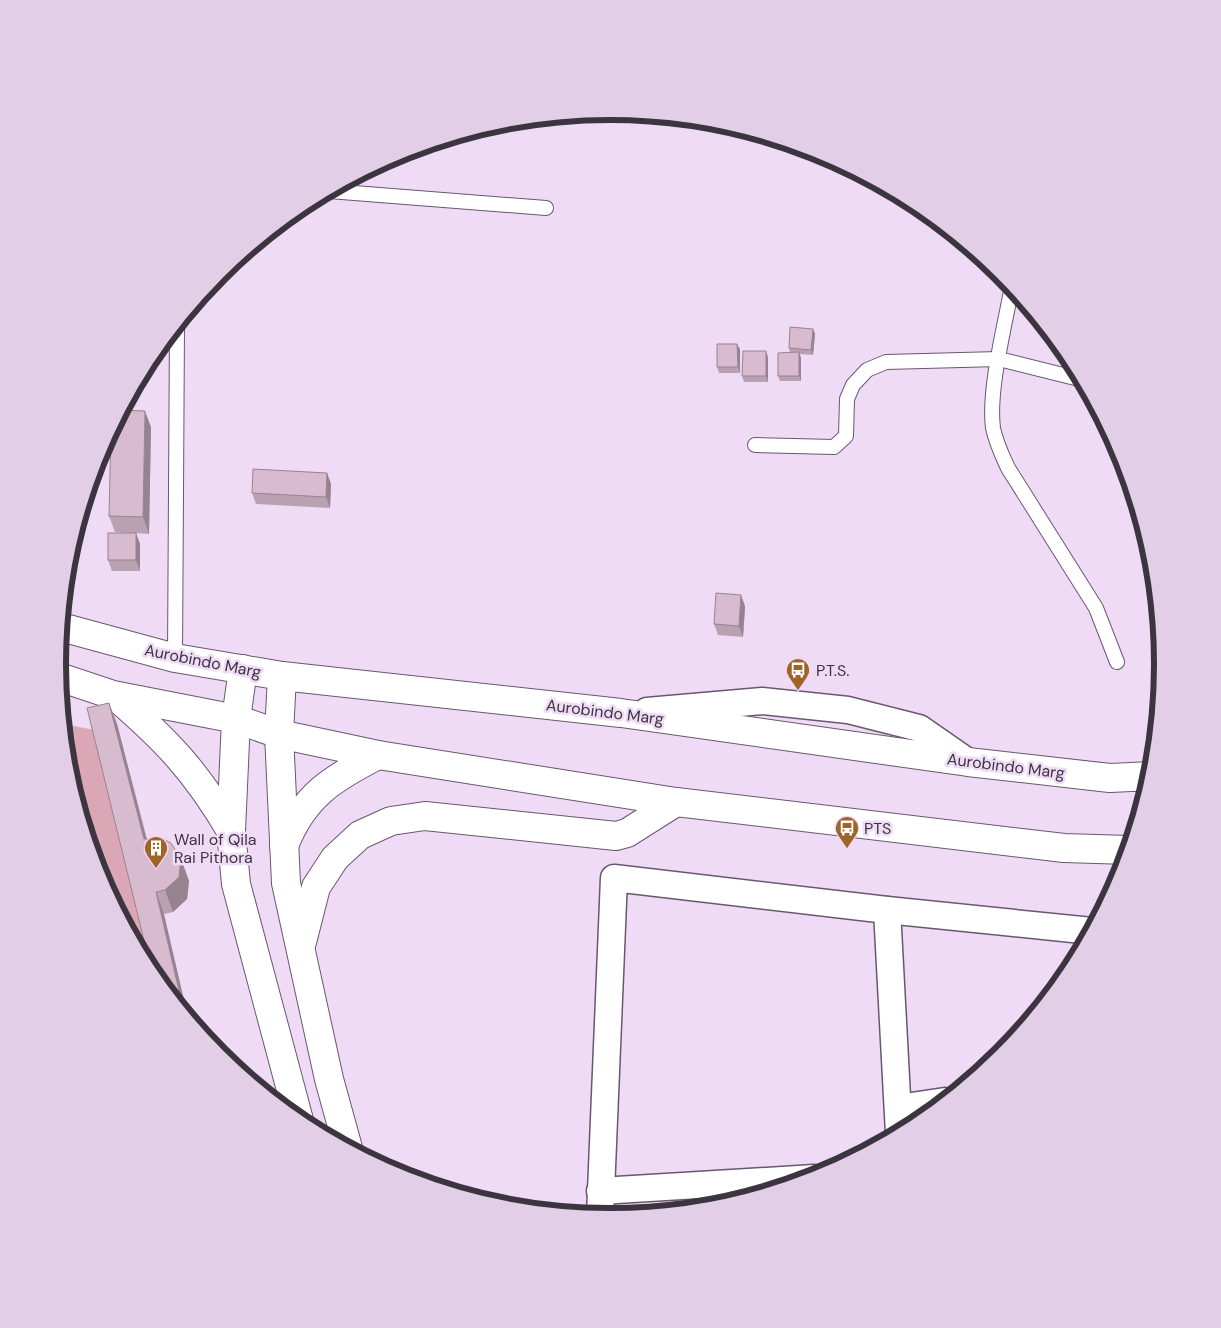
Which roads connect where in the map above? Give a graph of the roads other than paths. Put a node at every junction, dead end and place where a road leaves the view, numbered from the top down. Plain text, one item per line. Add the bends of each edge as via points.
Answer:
1 (340, 192) edge
2 (546, 208) dead end
3 (1010, 295) edge
4 (177, 336) edge
5 (999, 359) junction
6 (1073, 377) edge
7 (755, 445) dead end
8 (67, 629) edge
9 (175, 658) junction
10 (1117, 662) dead end
11 (243, 669) junction
12 (282, 676) junction
13 (66, 679) edge
14 (114, 694) junction
15 (236, 719) junction
16 (279, 734) junction
17 (378, 755) junction
18 (1143, 776) edge
19 (676, 802) junction
20 (231, 830) junction
21 (284, 846) junction
22 (1122, 850) edge
23 (887, 910) junction
24 (1085, 931) edge
25 (300, 950) junction
26 (933, 1103) edge
27 (296, 1108) edge
28 (898, 1108) junction
29 (899, 1126) edge
30 (346, 1139) edge
31 (773, 1183) edge
32 (600, 1204) edge

1 - 2 lane
3 - 5 lane
4 - 9 lane
5 - 6 lane
5 - 7 lane via 886,362 867,370 853,385 848,399 846,436 834,447
5 - 10 lane via 993,411 997,444 1008,468 1096,608
8 - 9 main road, Aurobindo Marg
9 - 11 main road, Aurobindo Marg
11 - 12 main road, Aurobindo Marg
11 - 15 main road
12 - 16 main road
12 - 18 main road, Aurobindo Marg via 621,713 968,762 1110,778
13 - 14 main road
14 - 15 main road
14 - 20 main road via 187,763
15 - 16 main road
15 - 20 main road
16 - 17 main road
16 - 21 main road
17 - 19 main road
17 - 21 main road via 321,788 303,809
19 - 22 main road via 1064,848
19 - 25 main road via 627,833 616,836 425,816 375,827 347,846 324,872 311,903
20 - 27 main road via 236,884
21 - 25 main road via 286,883
23 - 24 street
23 - 28 street
23 - 32 street via 614,878
25 - 30 main road
26 - 28 street
28 - 29 street
31 - 32 street

